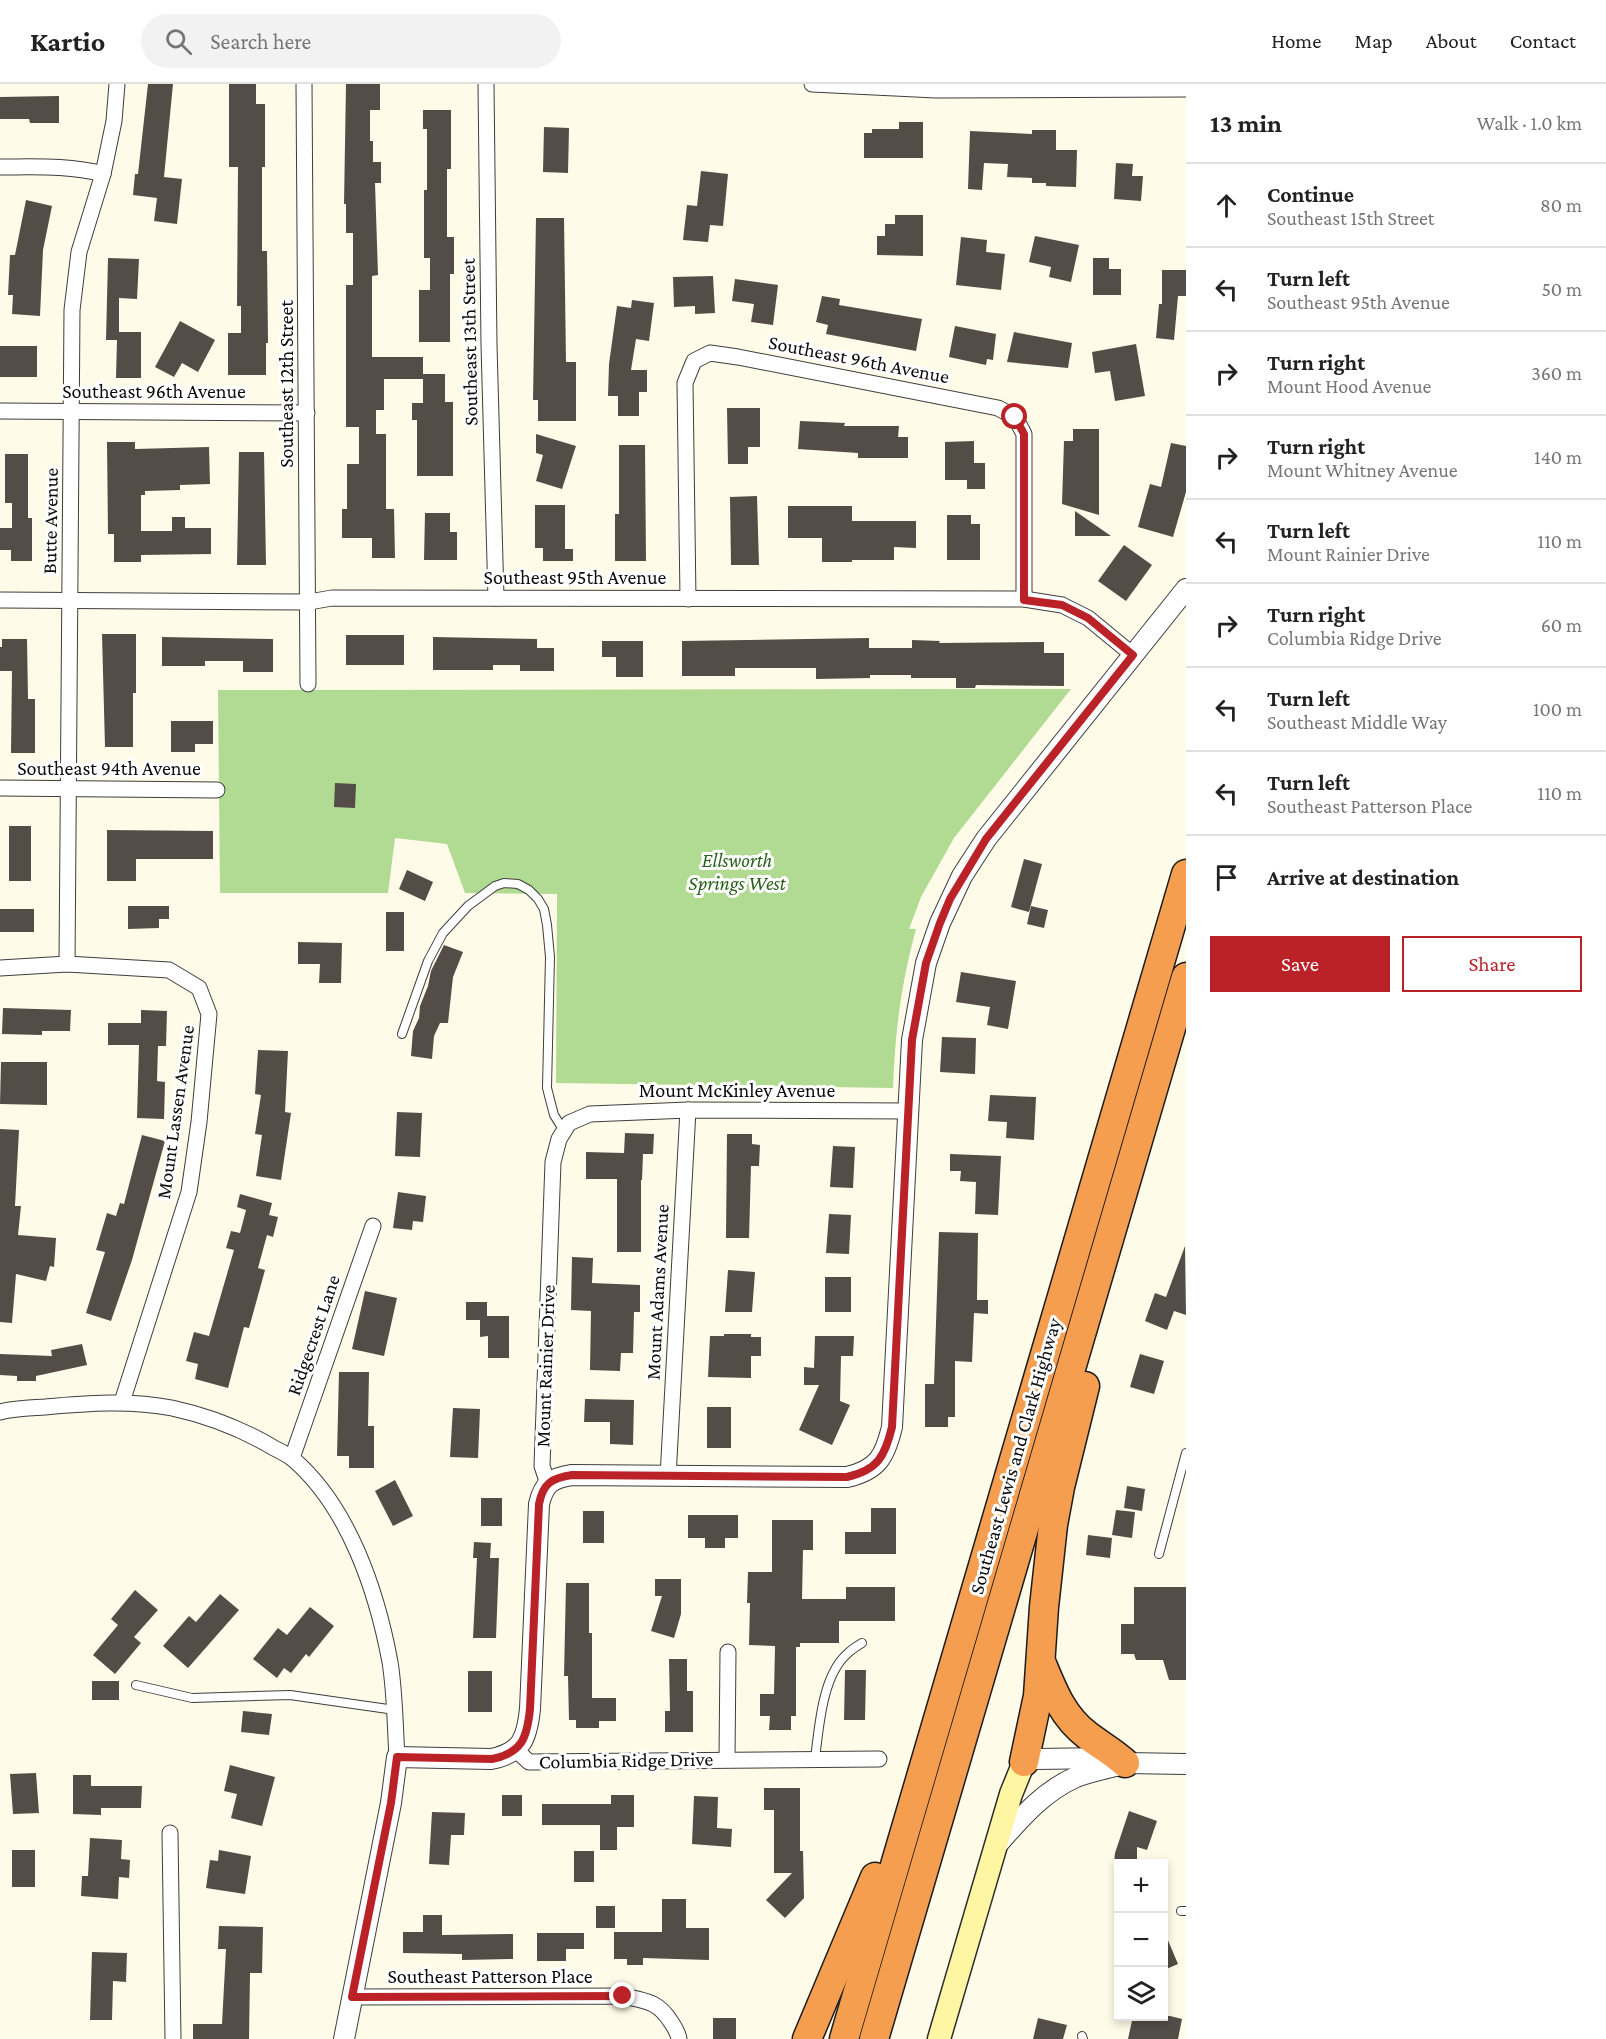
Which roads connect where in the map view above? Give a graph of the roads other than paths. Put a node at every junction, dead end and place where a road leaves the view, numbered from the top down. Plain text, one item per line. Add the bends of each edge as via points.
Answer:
1 (117, 84) edge
2 (304, 84) edge
3 (486, 84) edge
4 (812, 84) edge
5 (1182, 88) edge
6 (0, 167) edge
7 (103, 174) junction
8 (0, 411) edge
9 (72, 412) junction
10 (307, 413) junction
11 (1186, 589) edge
12 (496, 598) junction
13 (688, 598) junction
14 (0, 600) edge
15 (70, 600) junction
16 (1024, 600) junction
17 (309, 602) junction
18 (1133, 655) junction
19 (308, 684) dead end
20 (0, 788) edge
21 (68, 788) junction
22 (217, 790) dead end
23 (1186, 874) edge
24 (67, 964) junction
25 (0, 969) edge
26 (1186, 977) edge
27 (402, 1034) dead end
28 (688, 1110) junction
29 (907, 1111) junction
30 (566, 1127) junction
31 (373, 1226) dead end
32 (1094, 1288) junction
33 (122, 1402) junction
34 (0, 1412) edge
35 (1186, 1453) edge
36 (292, 1458) junction
37 (668, 1477) junction
38 (548, 1484) junction
39 (1159, 1554) dead end
40 (862, 1643) dead end
41 (728, 1652) dead end
42 (1041, 1661) junction
43 (136, 1685) dead end
44 (395, 1710) junction
45 (516, 1750) junction
46 (397, 1757) junction
47 (727, 1759) junction
48 (815, 1759) junction
49 (879, 1759) dead end
50 (1024, 1762) junction
51 (1125, 1763) junction
52 (1186, 1764) edge
53 (911, 1812) junction
54 (170, 1833) dead end
55 (996, 1846) junction
56 (352, 1997) junction
57 (173, 2039) edge
58 (344, 2039) edge
59 (679, 2039) edge
60 (807, 2039) edge
61 (844, 2039) edge
62 (874, 2039) edge
63 (939, 2039) edge

1 - 7 street, Butte Avenue
2 - 10 street, Southeast 12th Street
3 - 12 street, Southeast 13th Street
4 - 5 street via 936,90
6 - 7 street via 67,167
7 - 9 street, Butte Avenue via 79,252 72,310
8 - 9 street, Southeast 96th Avenue
9 - 10 street, Southeast 96th Avenue
9 - 15 street, Butte Avenue
10 - 17 street, Southeast 12th Street
11 - 18 street
12 - 13 street, Southeast 95th Avenue
12 - 17 street, Southeast 95th Avenue via 332,598
13 - 16 street, Southeast 95th Avenue
13 - 16 street, Southeast 96th Avenue via 685,383 694,361 710,353 998,408 1015,417 1024,434
14 - 15 street, Southeast 95th Avenue
15 - 17 street, Southeast 95th Avenue
15 - 21 street, Butte Avenue
16 - 18 street, Southeast 95th Avenue via 1062,605 1088,618
17 - 19 street, Southeast 12th Street
18 - 29 street via 986,839 950,899 926,963 919,997
20 - 21 street, Southeast 94th Avenue
21 - 22 street, Southeast 94th Avenue
21 - 24 street, Butte Avenue
23 - 53 highway, Southeast Lewis and Clark Highway
24 - 25 street, Mount Lassen Avenue
24 - 33 street, Mount Lassen Avenue via 169,970 199,988 209,1014 189,1192
26 - 32 highway, Southeast Lewis and Clark Highway
27 - 30 lane via 428,961 443,933 468,906 495,886 518,884 529,890 544,909 547,925 547,1088 557,1123
28 - 29 street, Mount McKinley Avenue
28 - 30 street, Mount McKinley Avenue via 590,1114
28 - 37 street, Mount Adams Avenue
29 - 37 street via 892,1427 887,1449 876,1464 847,1477
30 - 38 street, Mount Rainier Drive via 553,1162 542,1466
31 - 36 street, Ridgecrest Lane
32 - 42 highway via 1097,1339 1055,1516
32 - 62 highway, Southeast Lewis and Clark Highway
33 - 34 street
33 - 36 street via 193,1412 229,1425
35 - 39 lane
36 - 44 street via 337,1510 363,1566 378,1609
37 - 38 street via 572,1475
38 - 45 street, Mount Rainier Drive via 539,1504 528,1727
40 - 48 lane via 846,1654 831,1675 819,1721
41 - 47 street
42 - 50 highway
42 - 51 highway via 1054,1695 1070,1719
43 - 44 lane via 192,1698 290,1695
44 - 46 street
45 - 46 street, Columbia Ridge Drive via 492,1759
45 - 47 street, Columbia Ridge Drive via 529,1761
46 - 56 street
47 - 48 street, Columbia Ridge Drive
48 - 49 street, Columbia Ridge Drive
50 - 51 street via 1108,1758
50 - 55 main road
51 - 52 street
51 - 55 street via 1077,1777 1049,1792
53 - 60 highway via 883,1858
53 - 61 highway, Southeast Lewis and Clark Highway
54 - 57 street
55 - 63 main road
56 - 58 street
56 - 59 street, Southeast Patterson Place via 623,1996 663,2008

